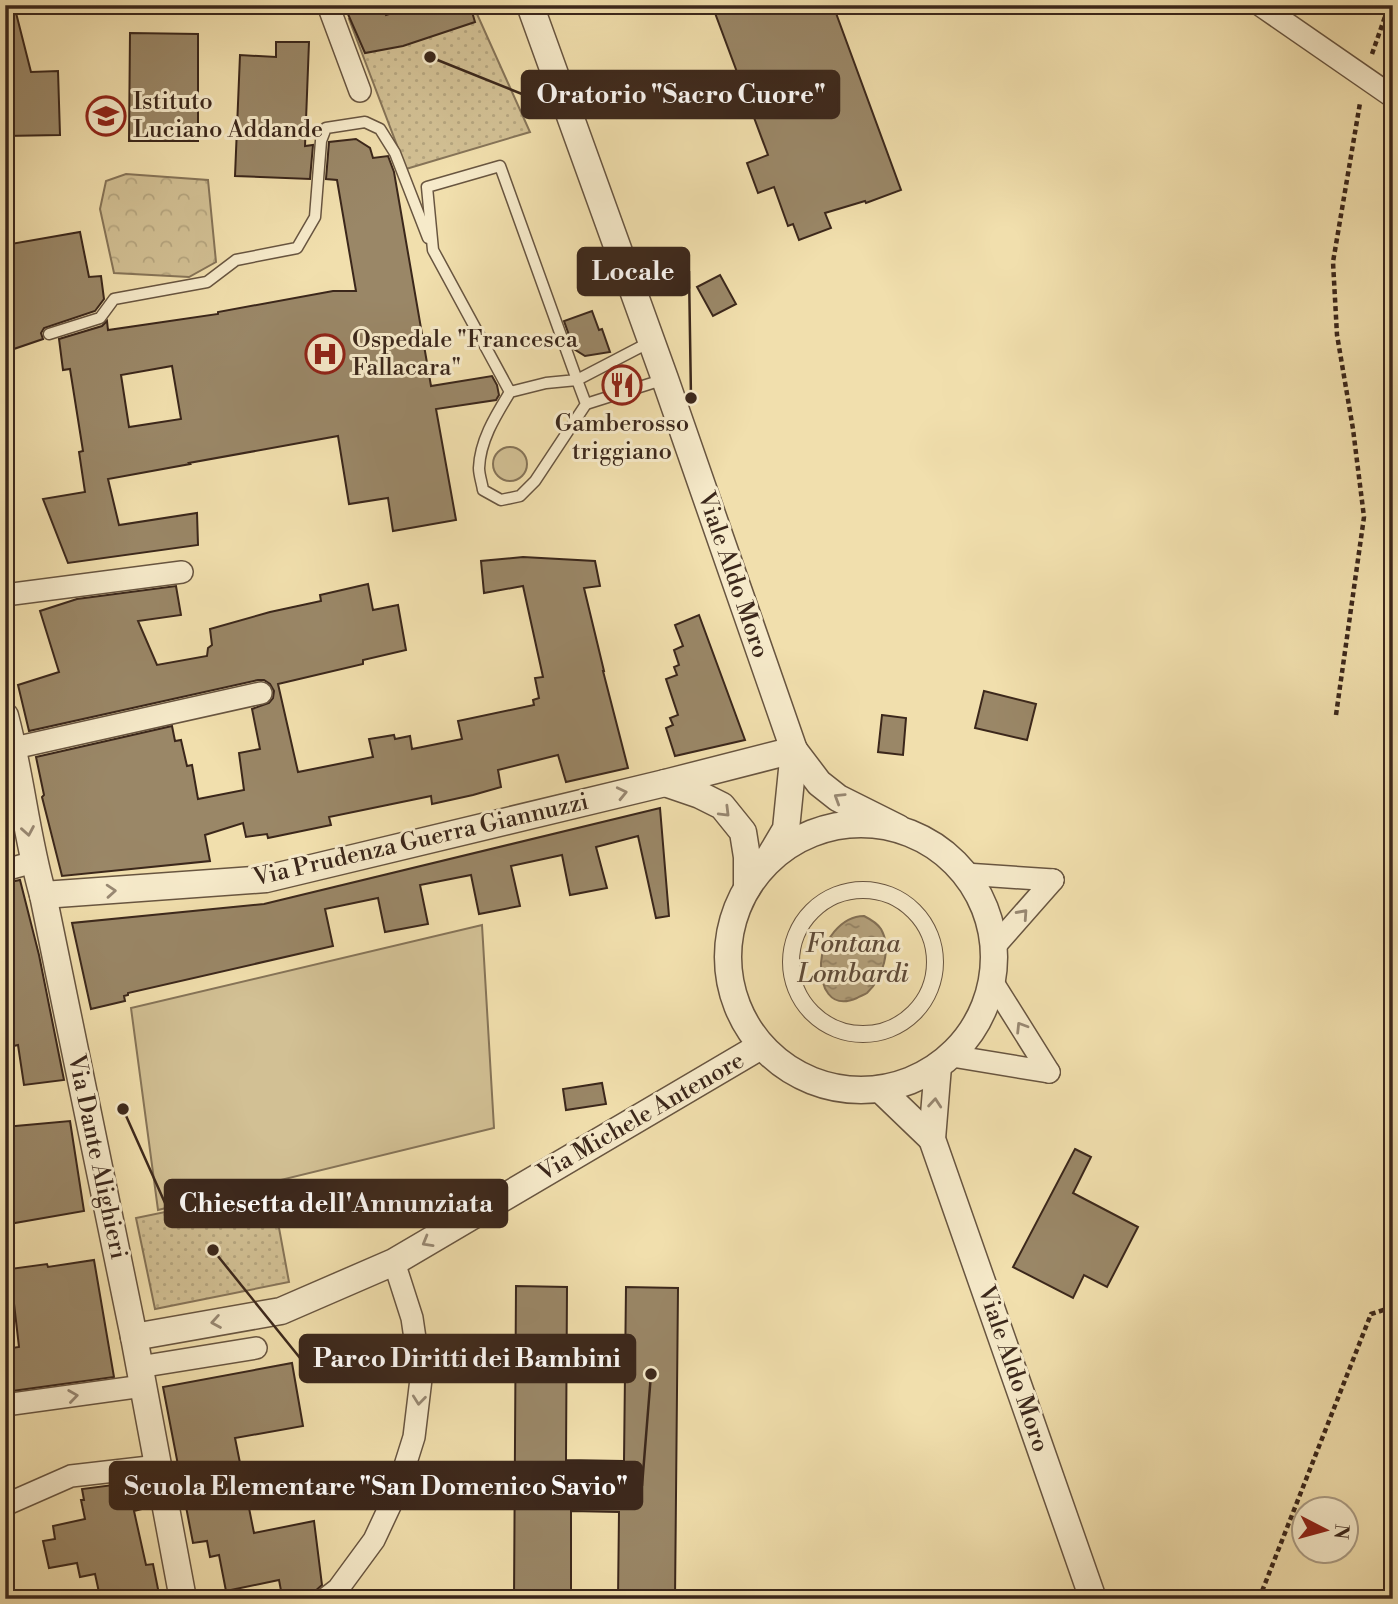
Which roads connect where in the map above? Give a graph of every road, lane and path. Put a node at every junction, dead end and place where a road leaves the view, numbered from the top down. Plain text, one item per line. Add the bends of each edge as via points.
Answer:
1 (328, 5) edge
2 (530, 5) edge
3 (1260, 5) edge
4 (1389, 5) edge
5 (1364, 78) junction
6 (360, 91) dead end
7 (1393, 97) edge
8 (433, 250) junction
9 (49, 334) dead end
10 (651, 342) junction
11 (664, 379) junction
12 (577, 380) junction
13 (510, 391) junction
14 (586, 404) junction
15 (181, 572) dead end
16 (5, 595) edge
17 (261, 693) dead end
18 (1336, 715) dead end
19 (5, 716) edge
20 (14, 748) junction
21 (794, 750) junction
22 (665, 783) junction
23 (898, 828) junction
24 (34, 862) junction
25 (765, 865) junction
26 (5, 870) edge
27 (965, 874) junction
28 (747, 888) junction
29 (43, 895) junction
30 (994, 947) junction
31 (992, 981) junction
32 (828, 1026) joint
33 (761, 1046) junction
34 (945, 1061) junction
35 (880, 1089) junction
36 (932, 1139) junction
37 (394, 1262) junction
38 (1393, 1307) edge
39 (134, 1337) junction
40 (256, 1348) dead end
41 (141, 1377) junction
42 (5, 1405) edge
43 (158, 1466) junction
44 (5, 1504) edge
45 (183, 1599) edge
46 (325, 1599) edge
47 (1093, 1599) edge
48 (1259, 1599) edge

1 - 6 street
2 - 10 street, Viale Aldo Moro
3 - 5 street
4 - 5 path
5 - 7 street
5 - 18 path via 1333,262 1337,335 1364,517
8 - 9 lane via 395,153 380,129 365,122 326,128 315,217 297,248 236,260 207,282 114,299 100,318
8 - 12 lane via 427,187 500,166
8 - 13 lane
10 - 11 street, Viale Aldo Moro
10 - 12 lane
11 - 14 lane
11 - 21 street, Viale Aldo Moro
12 - 13 lane
12 - 14 lane
13 - 14 lane via 491,424 479,471 483,490 501,500 520,496 535,481
15 - 16 street
17 - 20 street
19 - 20 street, Via Dante Alighieri
20 -> 24 street, Via Dante Alighieri
21 - 22 street, Via Prudenza Guerra Giannuzzi
23 -> 21 street, Viale Aldo Moro via 838,799
21 - 25 street, Viale Aldo Moro via 786,829
22 -> 28 street via 722,806 743,832
29 -> 22 street, Via Prudenza Guerra Giannuzzi via 265,878
23 - 25 street via 863,823 827,828 793,842
23 - 27 street, Viale Aldo Moro via 939,848
24 - 26 street
24 - 29 street, Via Dante Alighieri
25 - 28 street
27 - 30 street, Viale Aldo Moro via 990,919
30 -> 27 street via 1053,880
28 - 33 street via 731,927 728,969 738,1010
29 - 39 street, Via Dante Alighieri
30 - 31 street, Viale Aldo Moro
31 - 34 street, Viale Aldo Moro via 973,1032
34 -> 31 street via 1049,1072
32 - 32 street via 806,1007 793,982 791,953 800,926 818,904 843,891 872,889 899,897 921,916 934,941 936,970 927,997 909,1019 884,1032 855,1035
33 - 35 street via 793,1073 831,1088
33 -> 37 street, Via Michele Antenore
34 - 35 street via 912,1082
36 -> 34 street, Viale Aldo Moro
35 - 36 street, Viale Aldo Moro
36 - 47 street, Viale Aldo Moro
37 -> 39 street, Via Michele Antenore via 281,1311
37 -> 46 street via 412,1318 421,1379 414,1437 397,1491 374,1541
38 - 48 path via 1371,1314
39 - 41 street, Via Dante Alighieri
40 - 41 street
42 -> 41 street
41 - 43 street, Via Dante Alighieri
43 - 44 street via 71,1476
43 - 45 street, Via Dante Alighieri

